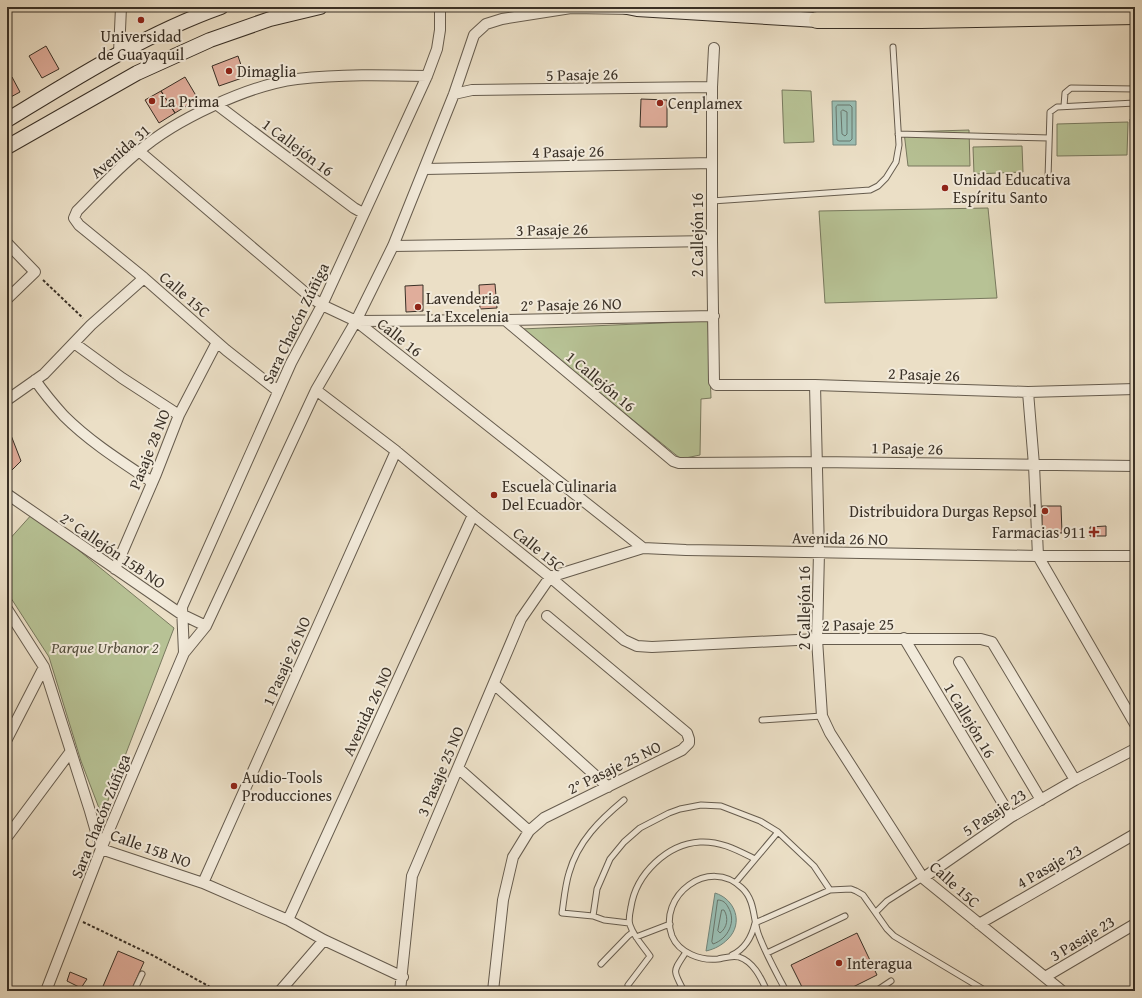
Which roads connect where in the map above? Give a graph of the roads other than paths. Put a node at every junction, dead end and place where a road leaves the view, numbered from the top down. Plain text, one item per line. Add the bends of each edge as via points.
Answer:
1 (121, 7) edge
2 (221, 7) edge
3 (320, 7) edge
4 (440, 7) edge
5 (783, 7) edge
6 (870, 7) edge
7 (907, 7) edge
8 (632, 8) edge
9 (846, 15) junction
10 (1135, 16) edge
11 (811, 20) junction
12 (893, 47) dead end
13 (714, 48) dead end
14 (119, 53) junction
15 (428, 76) junction
16 (712, 87) junction
17 (1135, 89) edge
18 (454, 94) junction
19 (1135, 103) edge
20 (216, 104) junction
21 (1064, 106) junction
22 (7, 120) edge
23 (898, 134) junction
24 (1050, 138) junction
25 (7, 147) edge
26 (139, 151) junction
27 (712, 163) junction
28 (425, 169) junction
29 (1048, 178) dead end
30 (712, 201) junction
31 (363, 213) junction
32 (74, 218) joint
33 (712, 241) junction
34 (7, 243) edge
35 (393, 246) junction
36 (144, 278) junction
37 (7, 299) edge
38 (322, 305) junction
39 (714, 316) junction
40 (356, 320) junction
41 (505, 320) junction
42 (217, 342) junction
43 (74, 343) junction
44 (36, 380) junction
45 (714, 382) joint
46 (815, 385) junction
47 (1135, 389) edge
48 (316, 390) junction
49 (278, 391) junction
50 (1028, 392) junction
51 (7, 400) edge
52 (178, 416) junction
53 (396, 451) junction
54 (817, 462) junction
55 (679, 463) joint
56 (1034, 465) junction
57 (1135, 466) edge
58 (152, 482) junction
59 (7, 494) edge
60 (473, 515) junction
61 (643, 548) junction
62 (819, 552) junction
63 (1038, 556) junction
64 (1135, 556) edge
65 (115, 569) junction
66 (550, 577) junction
67 (7, 609) edge
68 (181, 614) junction
69 (546, 616) dead end
70 (206, 626) junction
71 (904, 638) junction
72 (817, 640) junction
73 (652, 647) joint
74 (184, 653) junction
75 (959, 662) dead end
76 (44, 667) junction
77 (494, 684) junction
78 (822, 716) junction
79 (762, 720) dead end
80 (1135, 724) edge
81 (830, 734) joint
82 (7, 739) edge
83 (1135, 749) edge
84 (71, 751) junction
85 (458, 768) junction
86 (1075, 780) junction
87 (608, 787) junction
88 (624, 800) dead end
89 (1041, 800) junction
90 (1011, 817) junction
91 (529, 831) junction
92 (778, 832) junction
93 (1135, 834) edge
94 (7, 837) edge
95 (101, 849) junction
96 (755, 860) junction
97 (923, 878) junction
98 (736, 882) junction
99 (203, 883) junction
100 (830, 890) junction
101 (876, 912) junction
102 (592, 916) junction
103 (845, 916) dead end
104 (288, 920) junction
105 (630, 922) junction
106 (755, 923) junction
107 (670, 924) junction
108 (979, 924) junction
109 (1135, 924) edge
110 (634, 932) junction
111 (636, 938) junction
112 (324, 940) junction
113 (686, 952) junction
114 (767, 953) junction
115 (728, 957) junction
116 (601, 964) dead end
117 (142, 974) dead end
118 (403, 976) junction
119 (1045, 977) junction
120 (892, 981) dead end
121 (628, 985) dead end
122 (46, 991) edge
123 (134, 991) edge
124 (280, 991) edge
125 (400, 991) edge
126 (493, 991) edge
127 (684, 991) edge
128 (767, 991) edge
129 (786, 991) edge
130 (876, 991) edge
131 (986, 991) edge
132 (1062, 991) edge

1 - 14 street
2 - 14 main road
3 - 25 main road via 270,19 210,40 137,73
4 - 15 street, Sara Chacón Zúñiga via 437,49
5 - 11 main road
6 - 9 main road
7 - 9 main road
8 - 11 main road
8 - 18 street, Sara Chacón Zúñiga via 571,8 502,18 486,24 474,34
9 - 11 main road
10 - 11 main road
12 - 23 lane
13 - 16 street, 2 Callejón 16
14 - 22 main road
15 - 20 street, Avenida 31 via 359,75 296,79 257,88
15 - 31 street, Sara Chacón Zúñiga
16 - 18 street, 5 Pasaje 26 via 472,90
16 - 27 street, 2 Callejón 16
17 - 21 lane via 1070,88 1065,93
18 - 28 street, Sara Chacón Zúñiga
19 - 21 lane
20 - 26 street, Avenida 31 via 177,124
20 - 31 street, 1 Callejón 16
21 - 24 lane via 1057,106 1050,112
23 - 24 lane
23 - 30 lane via 896,162 886,178 870,190
24 - 29 lane
26 - 32 street, Avenida 31 via 77,211
26 - 38 street, Calle 16
27 - 28 street, 4 Pasaje 26
27 - 30 street, 2 Callejón 16
28 - 35 street, Sara Chacón Zúñiga
30 - 33 street, 2 Callejón 16
31 - 38 street, Sara Chacón Zúñiga
32 - 36 street, Calle 15C via 79,225
33 - 35 street, 3 Pasaje 26
33 - 39 street, 2 Callejón 16
34 - 37 street via 35,272
35 - 40 street, Sara Chacón Zúñiga
36 - 42 street, Calle 15C
36 - 43 street
38 - 40 street, Calle 16
38 - 49 street, Sara Chacón Zúñiga
39 - 41 street, 2° Pasaje 26 NO
39 - 45 street, 2 Callejón 16
40 - 41 street, 2° Pasaje 26 NO
40 - 48 street, Sara Chacón Zúñiga
40 - 61 street, Calle 16
41 - 55 street, 1 Callejón 16 via 673,461
42 - 49 street, Calle 15C
42 - 52 street, Pasaje 28 NO
43 - 44 street
43 - 52 street
44 - 51 street
44 - 58 street via 65,416 104,450
45 - 46 street, 2 Pasaje 26 via 717,386
46 - 50 street, 2 Pasaje 26
46 - 54 street, 2 Callejón 16
47 - 50 street, 2 Pasaje 26
48 - 53 street, Calle 15C
48 - 70 street, Sara Chacón Zúñiga
49 - 68 street, Sara Chacón Zúñiga
50 - 56 street
52 - 58 street, Pasaje 28 NO
53 - 60 street, Calle 15C
53 - 99 street, 1 Pasaje 26 NO
54 - 55 street, 1 Pasaje 26
54 - 56 street, 1 Pasaje 26
54 - 62 street, 2 Callejón 16
56 - 57 street, 1 Pasaje 26
56 - 63 street
58 - 65 street, Pasaje 28 NO
59 - 65 street, 2° Callejón 15B NO
60 - 66 street, Calle 15C
60 - 104 street, Avenida 26 NO
61 - 62 street, Avenida 26 NO
61 - 66 street, Avenida 26 NO
62 - 63 street, Avenida 26 NO
62 - 72 street, 2 Callejón 16
63 - 64 street, Avenida 26 NO
63 - 80 street
65 - 68 street, 2° Callejón 15B NO
66 - 73 street, Calle 15C via 624,640 637,646
66 - 77 street, 3 Pasaje 25 NO via 521,619
67 - 76 street, Calle 15B NO
68 - 70 street, 2° Callejón 15B NO
68 - 74 street, Sara Chacón Zúñiga
69 - 87 street, 2° Pasaje 25 NO via 687,733 689,738 689,743 682,750
70 - 74 street, Sara Chacón Zúñiga
71 - 72 street, 2 Pasaje 25
71 - 86 street, 2 Pasaje 25 via 982,639 992,642
71 - 90 street, 1 Callejón 16
72 - 73 street, 2 Pasaje 25
72 - 78 street, 2 Callejón 16
74 - 95 street, Sara Chacón Zúñiga
75 - 89 street
76 - 82 street
76 - 84 street, Calle 15B NO
77 - 85 street, 3 Pasaje 25 NO
77 - 87 street
78 - 79 lane
78 - 81 street, 2 Callejón 16
81 - 97 street, Calle 15C
83 - 86 street, 5 Pasaje 23
84 - 94 street
84 - 95 street, Calle 15B NO
85 - 91 street
85 - 118 street, 3 Pasaje 25 NO via 412,876
86 - 89 street, 5 Pasaje 23
87 - 91 street, 2° Pasaje 25 NO via 544,818
88 - 102 lane via 590,832 569,873 562,913
89 - 90 street, 5 Pasaje 23
90 - 97 street, 5 Pasaje 23
91 - 126 street, 2° Pasaje 25 NO via 513,857 503,900
92 - 96 lane
92 - 100 lane via 814,866
92 - 102 lane via 760,821 721,806 692,806 669,813 640,828 610,858 597,888
93 - 108 street, 4 Pasaje 23
95 - 99 street, Calle 15B NO
95 - 122 street, Sara Chacón Zúñiga
96 - 98 lane
96 - 105 lane via 718,843 692,843 674,850 658,861 640,880 631,903
97 - 101 lane, 5 Pasaje 23 via 887,901
97 - 108 street, Calle 15C
98 - 106 lane via 750,899
98 - 107 lane via 714,876 690,884 680,892 674,903
99 - 104 street, Calle 15B NO
100 - 101 lane via 856,891 863,895
100 - 106 lane
101 - 131 lane via 887,929 903,942
102 - 105 lane via 604,920
103 - 114 lane
104 - 112 street, Calle 15B NO
105 - 110 lane
106 - 114 lane
106 - 115 lane via 752,934 744,946
107 - 111 lane
107 - 113 lane via 672,936
108 - 119 street, Calle 15C
109 - 119 street, 3 Pasaje 23
110 - 111 lane
110 - 116 lane
111 - 121 lane via 650,956
112 - 118 street, Calle 15B NO
112 - 124 street
113 - 115 lane via 708,959
113 - 127 lane via 675,968 675,974
114 - 129 lane
115 - 128 lane via 737,956 754,968
117 - 123 lane
118 - 125 street, 3 Pasaje 25 NO
119 - 132 street, Calle 15C
120 - 130 lane

